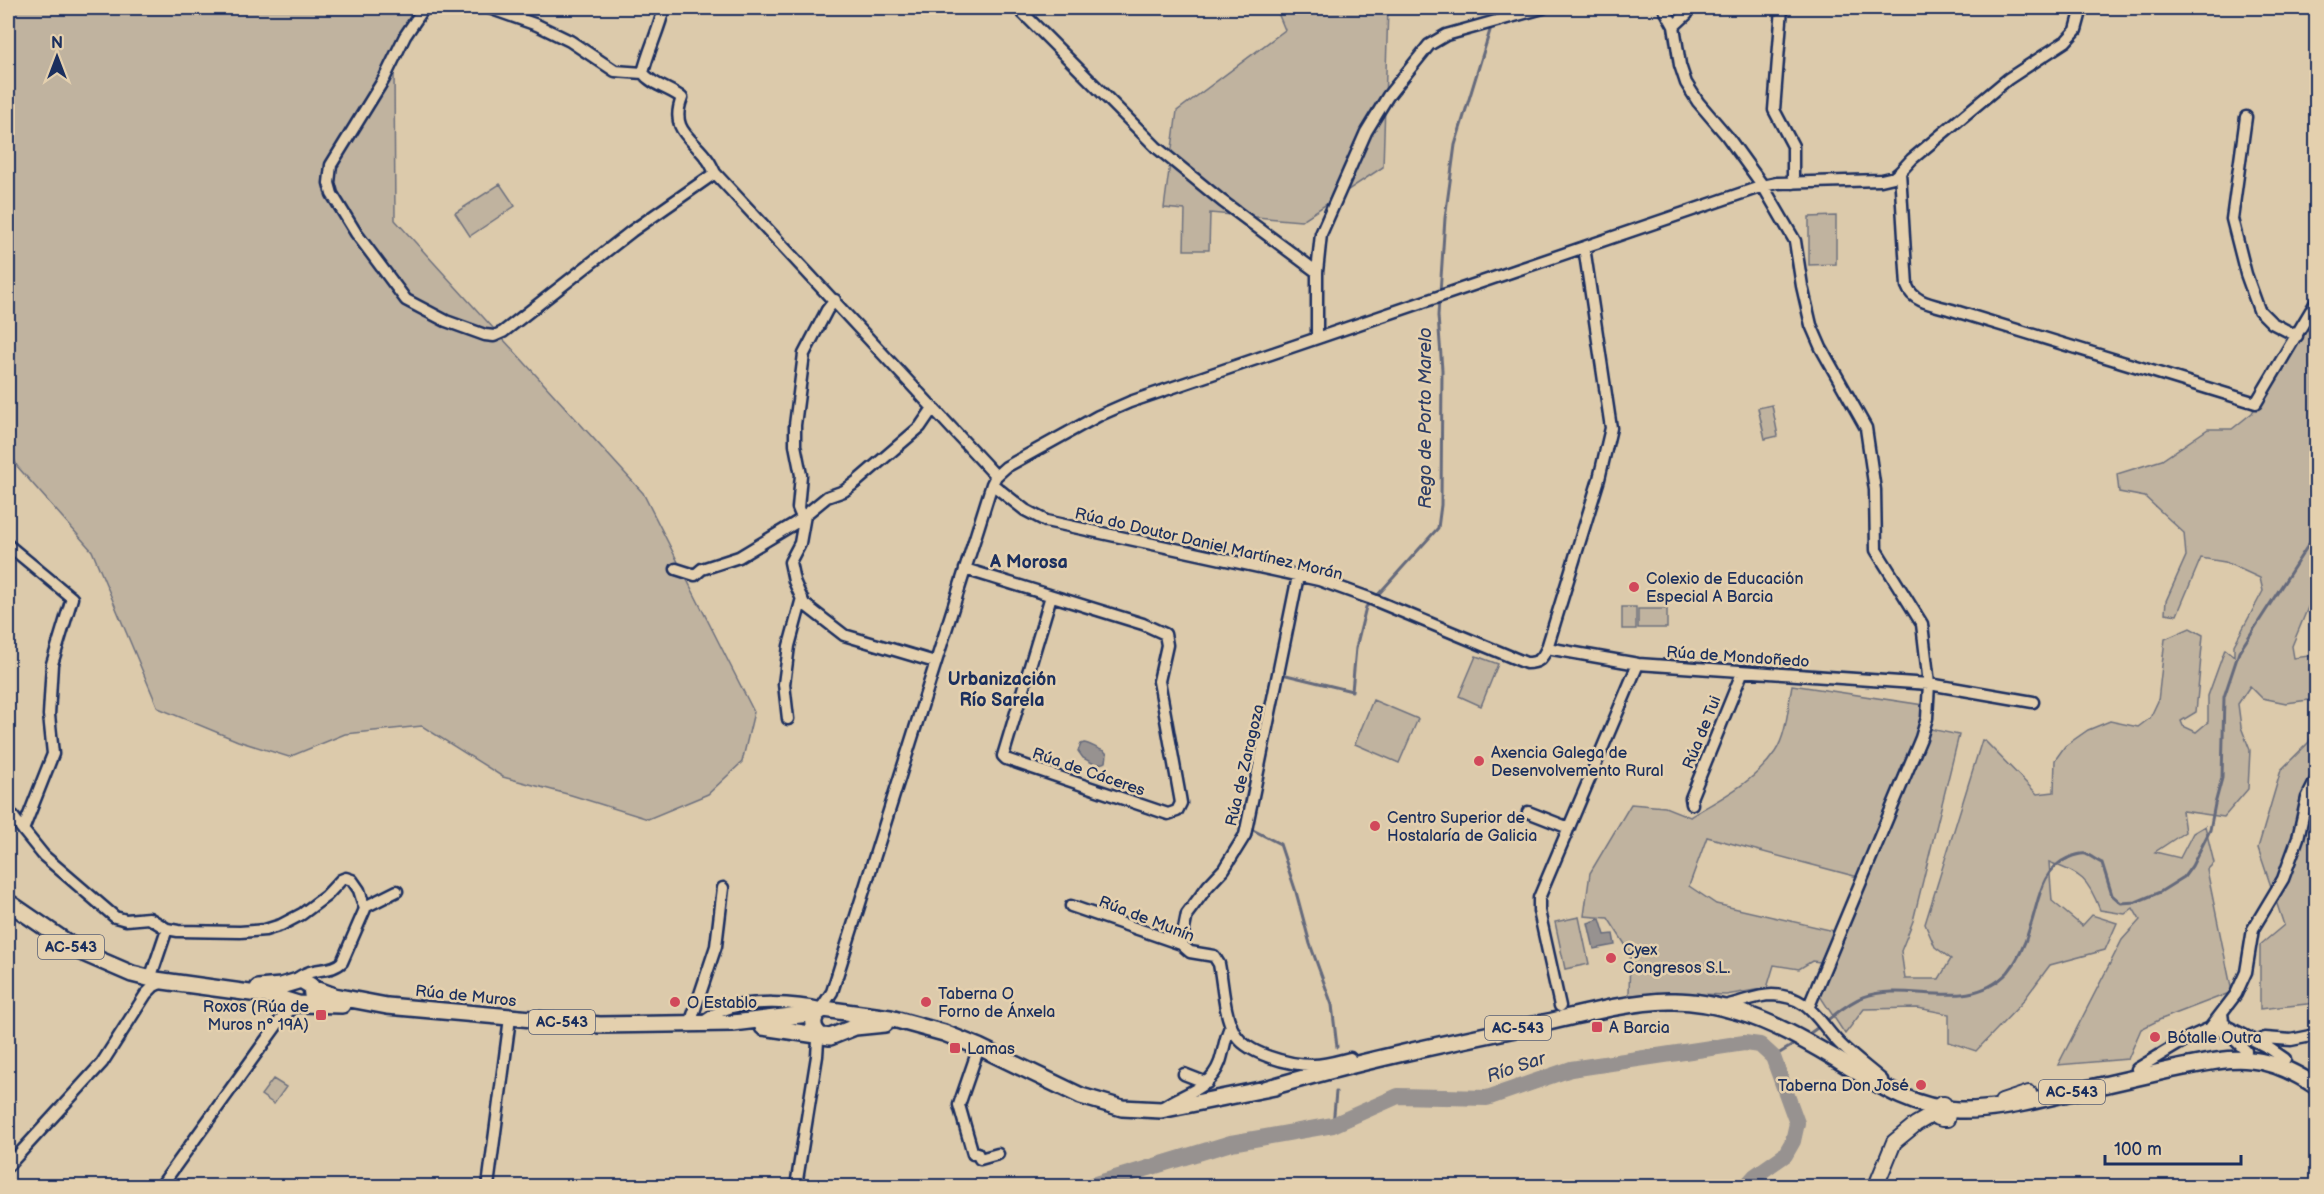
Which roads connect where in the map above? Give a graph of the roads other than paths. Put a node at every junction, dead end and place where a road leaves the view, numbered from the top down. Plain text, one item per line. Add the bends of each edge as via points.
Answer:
1 (424, 8) edge
2 (489, 8) edge
3 (664, 8) edge
4 (1018, 8) edge
5 (1543, 8) edge
6 (1664, 8) edge
7 (1688, 8) edge
8 (1782, 8) edge
9 (2082, 8) edge
10 (1674, 26) junction
11 (643, 74) junction
12 (2246, 117) dead end
13 (1900, 172) junction
14 (715, 174) junction
15 (1793, 183) junction
16 (1763, 186) junction
17 (1584, 247) junction
18 (1317, 272) junction
19 (835, 300) junction
20 (2316, 302) edge
21 (2297, 336) junction
22 (1317, 338) junction
23 (933, 408) junction
24 (994, 480) junction
25 (805, 515) junction
26 (8, 545) edge
27 (676, 569) dead end
28 (965, 569) junction
29 (1298, 576) junction
30 (1051, 596) junction
31 (802, 598) junction
32 (1547, 648) junction
33 (935, 662) junction
34 (1638, 664) junction
35 (1742, 672) junction
36 (1929, 684) junction
37 (2033, 702) dead end
38 (788, 719) dead end
39 (2316, 780) edge
40 (1692, 804) dead end
41 (8, 810) edge
42 (1528, 812) dead end
43 (1569, 828) junction
44 (23, 830) junction
45 (723, 888) dead end
46 (397, 891) dead end
47 (8, 902) edge
48 (1071, 906) dead end
49 (365, 907) junction
50 (167, 929) junction
51 (1181, 944) junction
52 (329, 969) junction
53 (151, 983) junction
54 (311, 987) junction
55 (292, 998) junction
56 (387, 1006) junction
57 (1560, 1006) dead end
58 (1719, 1007) junction
59 (1812, 1010) junction
60 (510, 1018) junction
61 (826, 1021) junction
62 (2217, 1021) junction
63 (733, 1023) junction
64 (695, 1024) junction
65 (1231, 1025) junction
66 (924, 1027) junction
67 (2316, 1035) edge
68 (1452, 1042) junction
69 (2252, 1046) junction
70 (979, 1047) junction
71 (817, 1056) junction
72 (1832, 1057) junction
73 (1288, 1063) junction
74 (2137, 1069) junction
75 (1184, 1074) dead end
76 (2316, 1075) edge
77 (1297, 1079) junction
78 (2316, 1081) edge
79 (1207, 1083) junction
80 (2316, 1086) edge
81 (1265, 1089) junction
82 (1896, 1091) junction
83 (2029, 1094) junction
84 (1158, 1110) junction
85 (1942, 1114) junction
86 (1911, 1128) junction
87 (998, 1154) dead end
88 (8, 1166) edge
89 (160, 1186) edge
90 (488, 1186) edge
91 (796, 1186) edge
92 (1876, 1186) edge

1 - 14 street via 331,165 329,183 332,194 377,262 406,300 423,311 485,334 503,332 632,231
2 - 11 street via 570,41 615,71
3 - 11 street
4 - 18 street via 1156,147
5 - 18 street via 1486,22 1429,45 1388,96 1366,132 1321,234
6 - 10 street
7 - 10 street
8 - 15 street via 1774,110 1793,146
9 - 13 street via 2076,30 2066,41 2008,79
10 - 16 street via 1686,83
11 - 14 street, Rúa do Doutor Daniel Martínez Morán via 682,98 678,119
12 - 21 street via 2232,219 2259,310 2272,323
13 - 15 street via 1881,180
13 - 21 street via 1907,286 1917,299 2256,403
14 - 19 street, Rúa do Doutor Daniel Martínez Morán
15 - 16 street
16 - 17 street
16 - 36 street via 1795,241 1811,325 1866,428 1875,490 1876,550 1922,624
17 - 22 street
17 - 32 street via 1611,428
18 - 22 street
19 - 23 street, Rúa do Doutor Daniel Martínez Morán
19 - 25 street via 804,354 795,445 801,475 798,508
20 - 21 street
22 - 24 street via 1114,408 1011,463
23 - 24 street, Rúa do Doutor Daniel Martínez Morán
23 - 25 street via 920,427 856,482 827,497
24 - 28 street
24 - 29 street, Rúa do Doutor Daniel Martínez Morán via 1025,510 1047,521
25 - 27 street via 740,556 695,575
25 - 31 street via 800,543 790,562
26 - 44 street via 72,598 52,664 49,715 53,754
28 - 30 street
28 - 33 street
29 - 32 street, Rúa do Doutor Daniel Martínez Morán via 1340,586 1526,663 1538,661
29 - 51 street, Rúa de Zaragoza via 1245,835 1224,869 1187,914
30 - 30 street, Rúa de Cáceres via 1159,630 1167,638 1159,681 1180,797 1180,808 1174,813 1003,756
31 - 33 street via 804,604 844,635
31 - 38 street via 784,684
32 - 34 street, Rúa de Mondoñedo
33 - 61 street
34 - 35 street, Rúa de Mondoñedo
34 - 43 street
35 - 36 street, Rúa de Mondoñedo
35 - 40 street, Rúa de Tui via 1691,798
36 - 37 street, Rúa de Mondoñedo
36 - 59 street via 1925,728
39 - 62 street via 2283,879 2253,929 2242,984
41 - 44 street
42 - 43 street
43 - 57 street via 1539,898
44 - 50 street via 44,856 115,917 149,918
45 - 64 street via 716,946
46 - 49 street
47 - 53 main road, Rúa de Muros / AC-543 via 81,952
48 - 51 street, Rúa de Munín
49 - 50 street via 356,884 346,878 302,914 273,928 240,932
49 - 52 street via 342,962
50 - 53 street
51 - 65 street, Rúa de Munín via 1190,952 1216,959
52 - 54 street via 315,977
52 - 55 street, Rúa de Muros via 307,972
53 - 55 main road, Rúa de Muros / AC-543 via 231,989 269,987
53 - 88 street via 102,1063
54 - 55 main road via 310,999
54 - 56 main road, Rúa de Muros / AC-543 via 334,996
55 - 56 main road, Rúa de Muros / AC-543
55 - 89 street
56 - 60 main road, Rúa de Muros / AC-543
58 - 59 street via 1770,995 1786,997
58 - 68 main road, AC-543 via 1683,1001 1642,1003
58 - 72 main road, AC-543 via 1778,1028
58 - 81 main road, AC-543 via 1645,1011
59 - 82 street via 1835,1039
60 - 64 main road, Rúa de Muros / AC-543 via 614,1025
60 - 90 street
61 - 63 main road, AC-543
61 - 63 main road, AC-543
61 - 64 street via 785,1003 723,1010
61 - 66 main road, AC-543
61 - 66 main road, AC-543 via 890,1018
61 - 71 street
61 - 71 street
62 - 69 street
62 - 69 street via 2219,1030
62 - 74 street
63 - 64 main road, AC-543
65 - 73 street, Rúa de Munín via 1244,1045
65 - 79 street via 1215,1074
66 - 70 main road, AC-543
67 - 69 street via 2291,1040 2265,1038
68 - 73 street via 1408,1046 1320,1064
68 - 77 main road, AC-543
69 - 74 main road, AC-543
69 - 76 main road, AC-543
69 - 78 main road, AC-543 via 2253,1055 2288,1065
70 - 84 main road, AC-543 via 1093,1100 1122,1108
70 - 87 street via 959,1107 973,1154 978,1153 980,1159
71 - 91 street
72 - 82 main road, AC-543
72 - 82 main road, AC-543
73 - 77 street via 1299,1071
74 - 83 main road, AC-543
75 - 79 street
77 - 81 main road, AC-543
79 - 84 street
80 - 85 main road, AC-543 via 2277,1065 2231,1059 2023,1103
81 - 84 main road, AC-543
82 - 83 main road, AC-543 via 1954,1100
82 - 85 main road, AC-543
82 - 86 street via 1918,1112
83 - 85 street
85 - 86 street
86 - 92 street via 1892,1145

